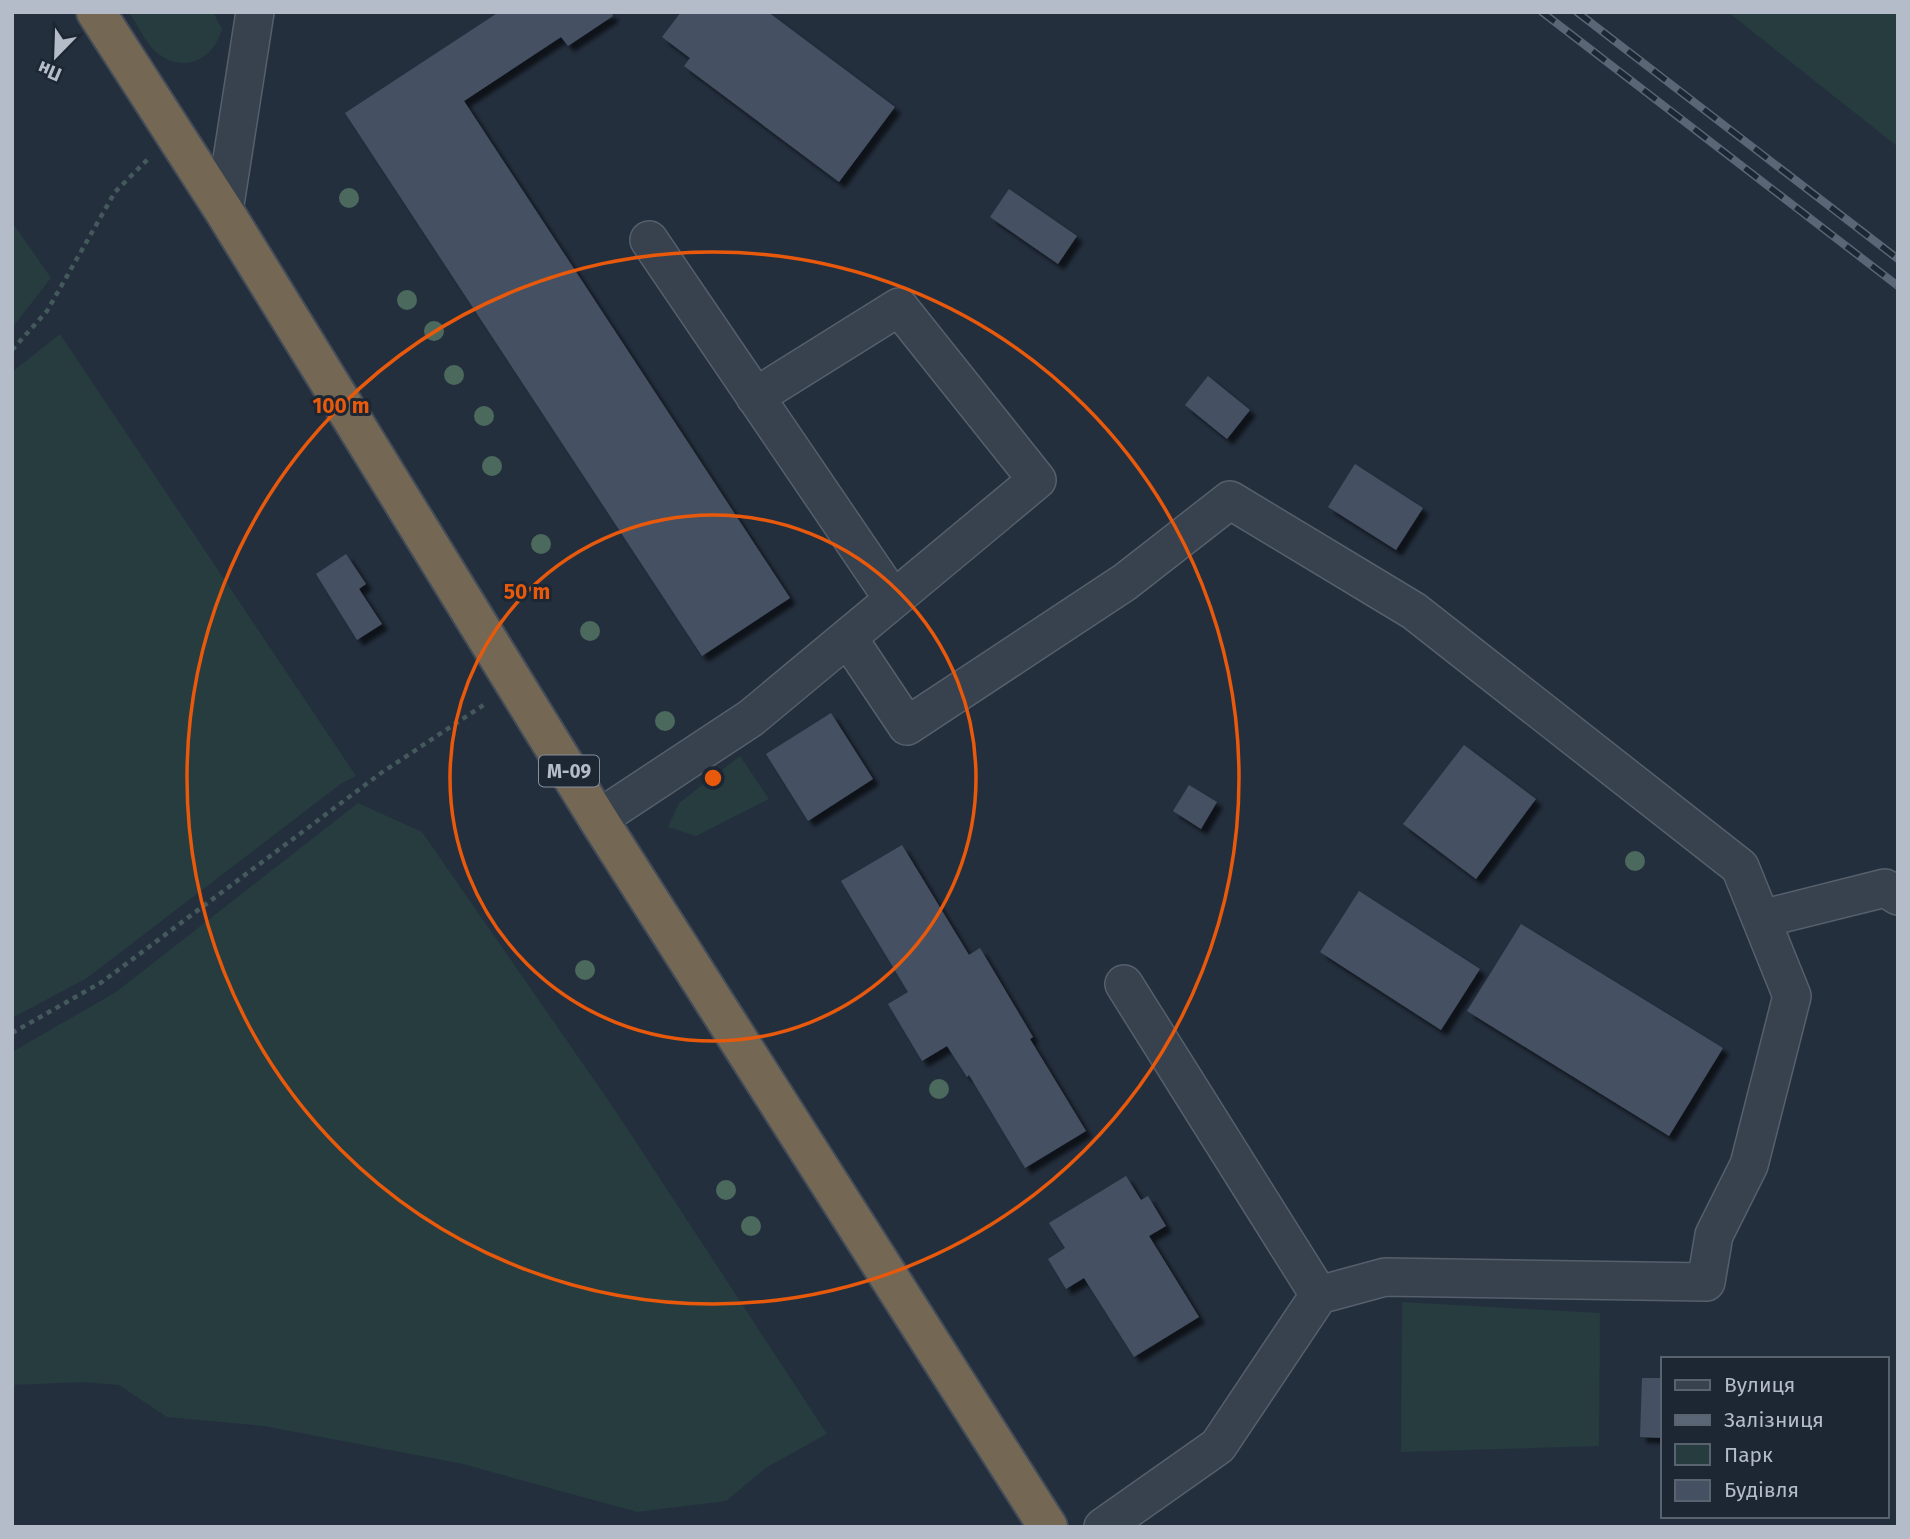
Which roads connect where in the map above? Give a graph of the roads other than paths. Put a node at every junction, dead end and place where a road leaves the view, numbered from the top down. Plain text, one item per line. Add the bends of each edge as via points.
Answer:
1 (96, 12) edge
2 (255, 12) edge
3 (224, 211) junction
4 (649, 240) dead end
5 (755, 397) junction
6 (893, 599) junction
7 (848, 638) junction
8 (598, 819) junction
9 (1898, 896) edge
10 (1761, 919) junction
11 (1124, 984) dead end
12 (1320, 1295) junction
13 (1048, 1527) edge
14 (1103, 1527) edge

1 - 3 highway, М-09
2 - 3 lane
3 - 8 highway, М-09
4 - 5 lane
5 - 6 lane
5 - 6 lane via 899,307 1037,480
6 - 7 lane
7 - 8 lane via 751,718
7 - 10 lane via 907,726 1125,582 1230,499 1414,611 1740,867
8 - 13 highway, М-09
9 - 10 lane via 1885,888
10 - 12 lane via 1792,996 1749,1165 1714,1234 1706,1282 1385,1277
11 - 12 lane
12 - 14 lane via 1218,1446

